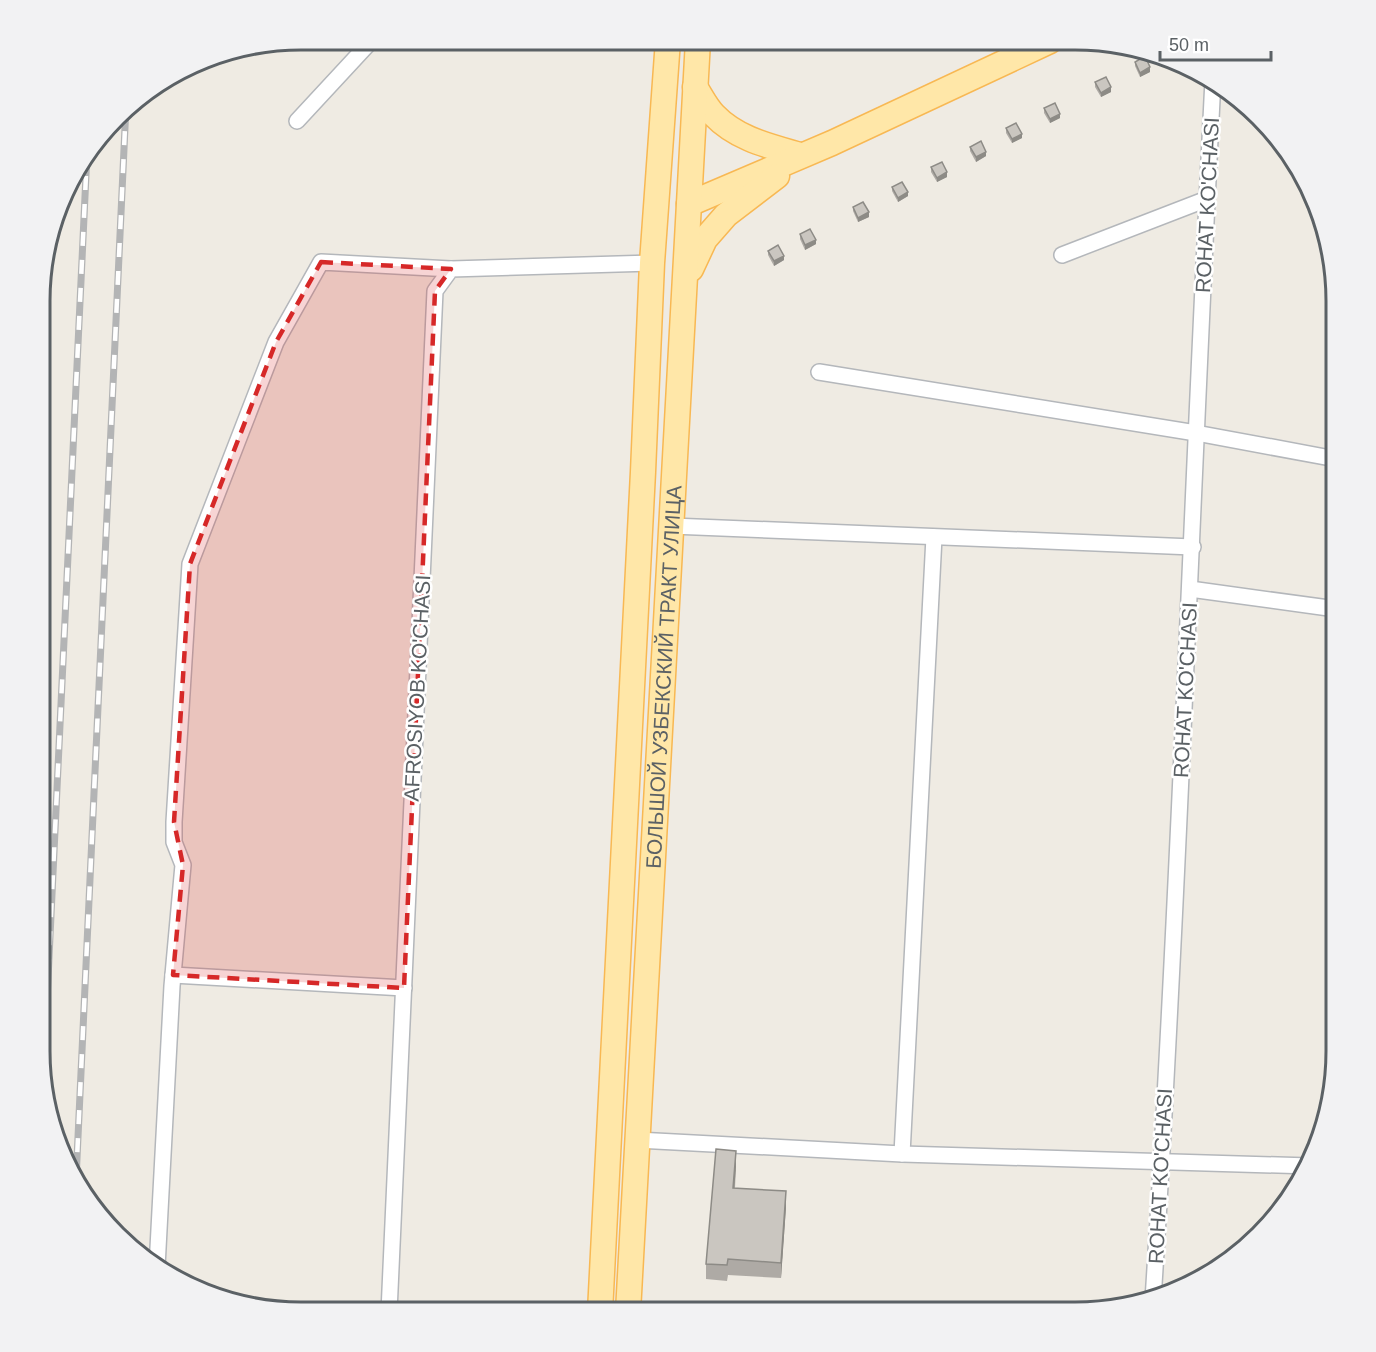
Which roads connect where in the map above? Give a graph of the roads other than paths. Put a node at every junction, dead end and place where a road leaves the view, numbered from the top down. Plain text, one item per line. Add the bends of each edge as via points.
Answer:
1 (363, 50) edge
2 (662, 50) edge
3 (697, 50) edge
4 (1030, 50) edge
5 (695, 87) junction
6 (1212, 90) edge
7 (297, 121) dead end
8 (808, 152) junction
9 (1207, 199) junction
10 (689, 204) junction
11 (1062, 255) dead end
12 (652, 263) junction
13 (451, 269) junction
14 (685, 282) junction
15 (819, 372) dead end
16 (1196, 433) junction
17 (1326, 457) edge
18 (672, 526) junction
19 (934, 537) junction
20 (1193, 547) junction
21 (1190, 589) junction
22 (1326, 608) edge
23 (173, 975) junction
24 (404, 988) junction
25 (637, 1140) junction
26 (902, 1154) junction
27 (1162, 1161) junction
28 (1299, 1166) edge
29 (158, 1258) edge
30 (1154, 1290) edge
31 (389, 1302) edge
32 (601, 1302) edge
33 (629, 1302) edge

1 - 7 street
2 - 12 main road, БОЛЬШОЙ УЗБЕКСКИЙ ТРАКТ УЛИЦА
3 - 5 main road, БОЛЬШОЙ УЗБЕКСКИЙ ТРАКТ УЛИЦА
4 - 8 main road
5 - 8 main road via 712,114 730,129 756,143
5 - 10 main road, БОЛЬШОЙ УЗБЕКСКИЙ ТРАКТ УЛИЦА
6 - 9 street, ROHAT KO'CHASI
8 - 10 main road
8 - 14 main road via 726,215 705,239
9 - 11 street
9 - 16 street, ROHAT KO'CHASI
10 - 14 main road, БОЛЬШОЙ УЗБЕКСКИЙ ТРАКТ УЛИЦА
12 - 13 street
12 - 32 main road, БОЛЬШОЙ УЗБЕКСКИЙ ТРАКТ УЛИЦА
13 - 23 street via 321,262 272,353 190,564 174,822 174,842 183,865
13 - 24 street, AFROSIYOB KO'CHASI via 435,291
14 - 18 main road, БОЛЬШОЙ УЗБЕКСКИЙ ТРАКТ УЛИЦА
15 - 16 street
16 - 17 street
16 - 20 street, ROHAT KO'CHASI
18 - 19 street
18 - 25 main road, БОЛЬШОЙ УЗБЕКСКИЙ ТРАКТ УЛИЦА
19 - 20 street
19 - 26 street
20 - 21 street, ROHAT KO'CHASI
21 - 22 street
21 - 27 street, ROHAT KO'CHASI
23 - 24 street
23 - 29 street
24 - 31 street, AFROSIYOB KO'CHASI
25 - 26 street
25 - 33 main road, БОЛЬШОЙ УЗБЕКСКИЙ ТРАКТ УЛИЦА
26 - 27 street
27 - 28 street
27 - 30 street, ROHAT KO'CHASI

